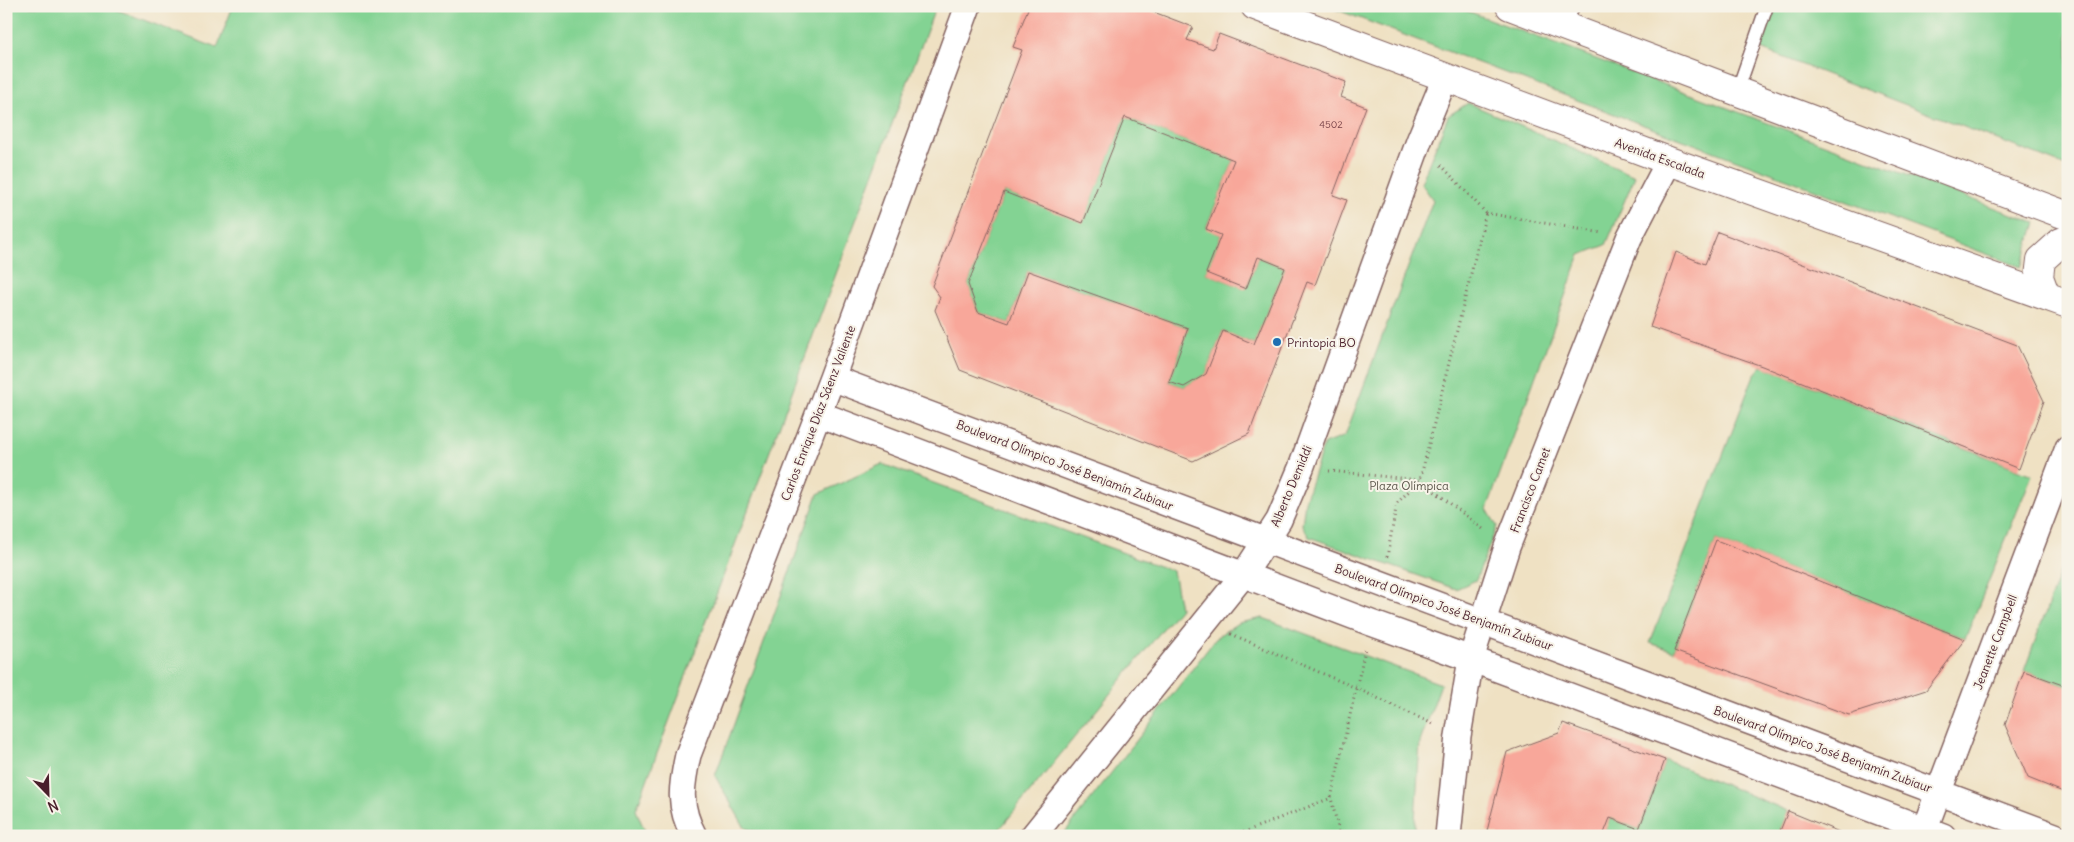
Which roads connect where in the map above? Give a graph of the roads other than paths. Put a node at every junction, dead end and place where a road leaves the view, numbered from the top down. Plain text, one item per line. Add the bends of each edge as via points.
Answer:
1 (968, 6) edge
2 (1255, 6) edge
3 (1510, 6) edge
4 (1767, 6) edge
5 (1569, 17) edge
6 (1445, 78) junction
7 (1737, 92) junction
8 (1669, 162) junction
9 (2068, 216) edge
10 (2068, 240) edge
11 (2057, 300) edge
12 (832, 378) junction
13 (819, 414) junction
14 (2068, 448) edge
15 (1266, 540) junction
16 (1244, 574) junction
17 (1484, 622) junction
18 (1471, 659) junction
19 (1939, 792) junction
20 (690, 829) edge
21 (1930, 833) edge
22 (1033, 836) edge
23 (1448, 836) edge
24 (2055, 836) edge

1 - 12 street, Carlos Enrique Díaz Sáenz Valiente
2 - 6 main road, Avenida Escalada
3 - 5 main road
4 - 7 lane
5 - 7 main road
6 - 8 main road, Avenida Escalada
6 - 15 street, Alberto Demiddi via 1418,141 1301,468 1279,520
7 - 9 main road
8 - 11 main road, Avenida Escalada
8 - 17 street, Francisco Camet via 1629,238 1507,547
10 - 11 main road via 2061,242 2041,260 2039,277
12 - 13 street, Carlos Enrique Díaz Sáenz Valiente
12 - 15 street, Boulevard Olímpico José Benjamín Zubiaur
13 - 16 street
13 - 20 street, Carlos Enrique Díaz Sáenz Valiente via 688,755 681,789
14 - 19 street, Jeanette Campbell
15 - 16 street, Alberto Demiddi
15 - 17 street, Boulevard Olímpico José Benjamín Zubiaur
16 - 18 street
16 - 22 street, Alberto Demiddi
17 - 18 street, Francisco Camet
17 - 19 street, Boulevard Olímpico José Benjamín Zubiaur
18 - 21 street
18 - 23 street, Francisco Camet via 1458,736
19 - 21 street, Jeanette Campbell
19 - 24 street, Boulevard Olímpico José Benjamín Zubiaur

